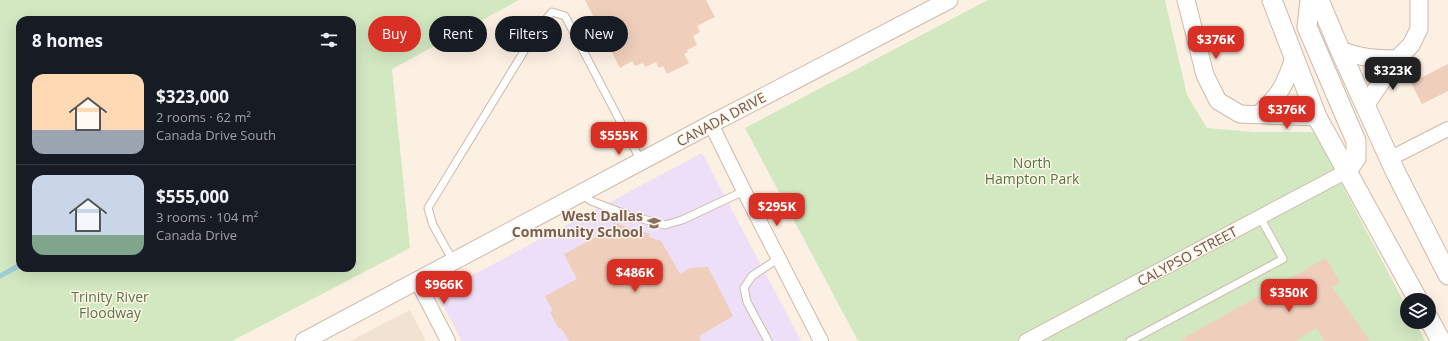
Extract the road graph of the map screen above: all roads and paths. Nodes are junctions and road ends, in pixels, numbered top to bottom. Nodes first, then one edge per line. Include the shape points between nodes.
1 (949, 0) edge
2 (1186, 0) edge
3 (1272, 0) edge
4 (1310, 0) edge
5 (1319, 0) edge
6 (1419, 0) edge
7 (1340, 50) junction
8 (1294, 58) junction
9 (1397, 59) junction
10 (1365, 106) junction
11 (1259, 114) junction
12 (1317, 117) junction
13 (711, 124) junction
14 (1448, 129) edge
15 (1389, 159) junction
16 (641, 161) junction
17 (1348, 171) junction
18 (744, 191) junction
19 (580, 193) junction
20 (1260, 217) junction
21 (779, 258) junction
22 (453, 262) junction
23 (1448, 275) edge
24 (417, 281) junction
25 (1414, 293) edge
26 (1434, 329) edge
27 (1044, 337) edge
28 (304, 341) edge
29 (448, 341) edge
30 (768, 341) edge
31 (821, 341) edge
32 (1026, 341) edge
33 (1130, 341) edge
34 (1441, 341) edge

1 - 13 street, CANADA DRIVE
2 - 11 street via 1204,75 1218,101 1240,114
3 - 8 main road
4 - 17 main road via 1307,27 1356,141 1356,158
5 - 7 main road
6 - 9 street via 1419,28 1412,45
7 - 9 street via 1374,60
7 - 10 main road
8 - 11 street via 1280,94
8 - 12 main road
9 - 10 street
10 - 15 main road
11 - 12 street
12 - 17 main road
13 - 16 street, CANADA DRIVE
13 - 18 street
14 - 15 street
15 - 23 main road
16 - 19 street, CANADA DRIVE
16 - 22 lane via 565,16 552,12 537,30 428,208 433,225
17 - 20 street, CALYPSO STREET
17 - 25 main road
18 - 19 lane via 682,220 665,225 628,216 591,201
18 - 21 street
19 - 22 street, CANADA DRIVE
20 - 27 street, CALYPSO STREET
20 - 33 lane via 1283,259
21 - 30 lane via 752,276 744,288 747,302
21 - 31 street
22 - 24 street, CANADA DRIVE
24 - 28 street, CANADA DRIVE
24 - 29 street
26 - 34 main road
27 - 32 street, CALYPSO STREET

